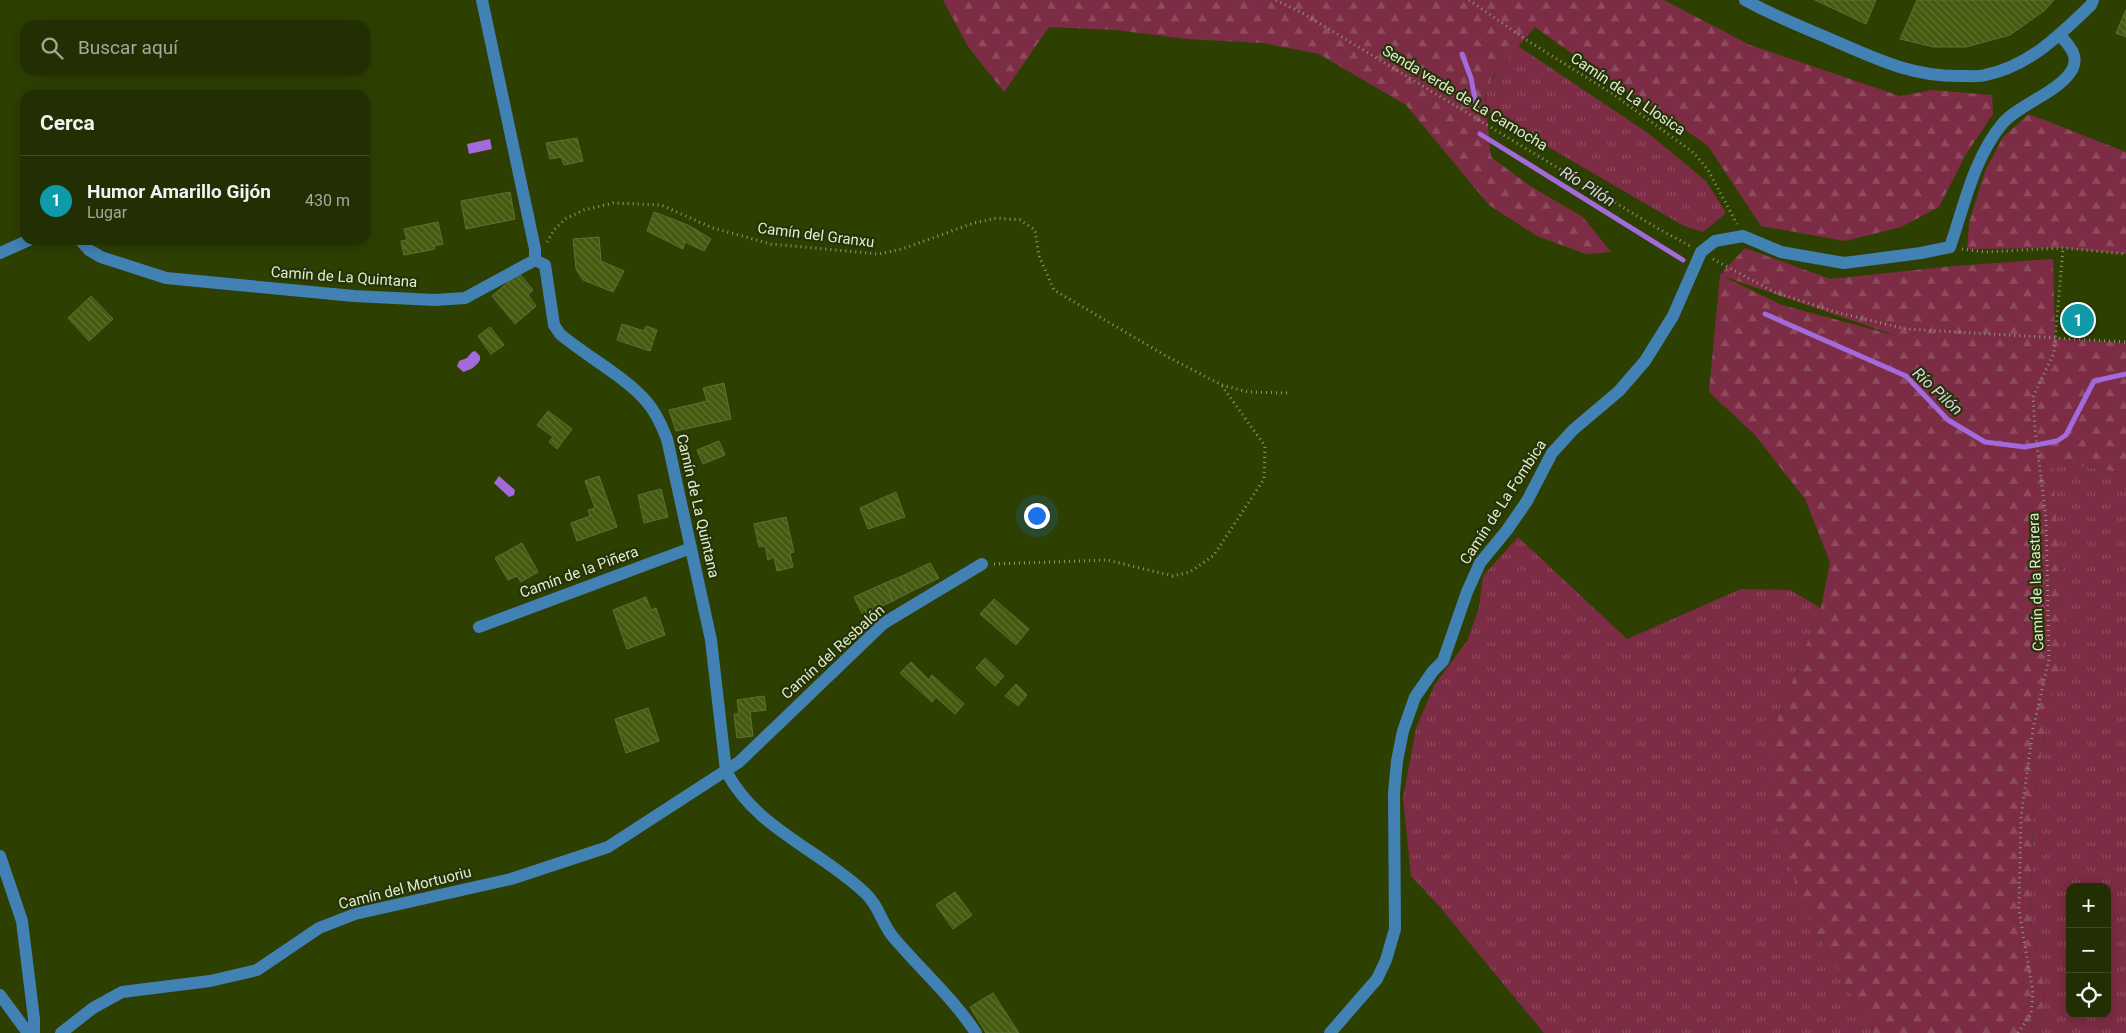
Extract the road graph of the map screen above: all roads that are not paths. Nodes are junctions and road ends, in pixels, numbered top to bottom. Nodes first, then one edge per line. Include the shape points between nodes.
1 (482, 0) edge
2 (1745, 0) edge
3 (2093, 0) edge
4 (2060, 35) junction
5 (20, 244) edge
6 (84, 245) edge
7 (0, 253) edge
8 (540, 262) junction
9 (692, 548) junction
10 (982, 564) road end
11 (479, 627) dead end
12 (726, 771) junction
13 (0, 856) edge
14 (0, 995) edge
15 (28, 1033) edge
16 (34, 1033) edge
17 (61, 1033) edge
18 (976, 1033) edge
19 (1330, 1033) edge

1 - 8 street
2 - 4 street via 1769,14 1894,67 1943,76 1993,72 2034,54
3 - 4 street
4 - 19 street, Camín de La Fombica via 2073,52 2074,66 2067,78 2004,122 1991,139 1979,163 1950,246 1844,263 1781,252 1743,236 1715,241 1701,252 1673,316 1645,361 1552,453 1522,508 1480,563 1443,661 1415,697 1402,738 1394,793 1395,929 1386,960 1376,979
5 - 7 street
6 - 8 street, Camín de La Quintana via 101,257 166,278 354,296 435,300 465,298
8 - 9 street, Camín de La Quintana via 554,326 560,334 633,389 660,421 667,438
9 - 11 street, Camín de la Piñera
9 - 12 street, Camín de La Quintana via 711,640
10 - 12 street, Camín del Resbalón via 884,623
12 - 17 street, Camín del Mortuoriu via 608,846 510,879 355,914 319,928 257,970 210,981 122,992 93,1008
12 - 18 street, Camín de La Quintana via 735,788 763,819 847,876 868,895 892,936 963,1013
13 - 16 street via 22,921
14 - 15 street

